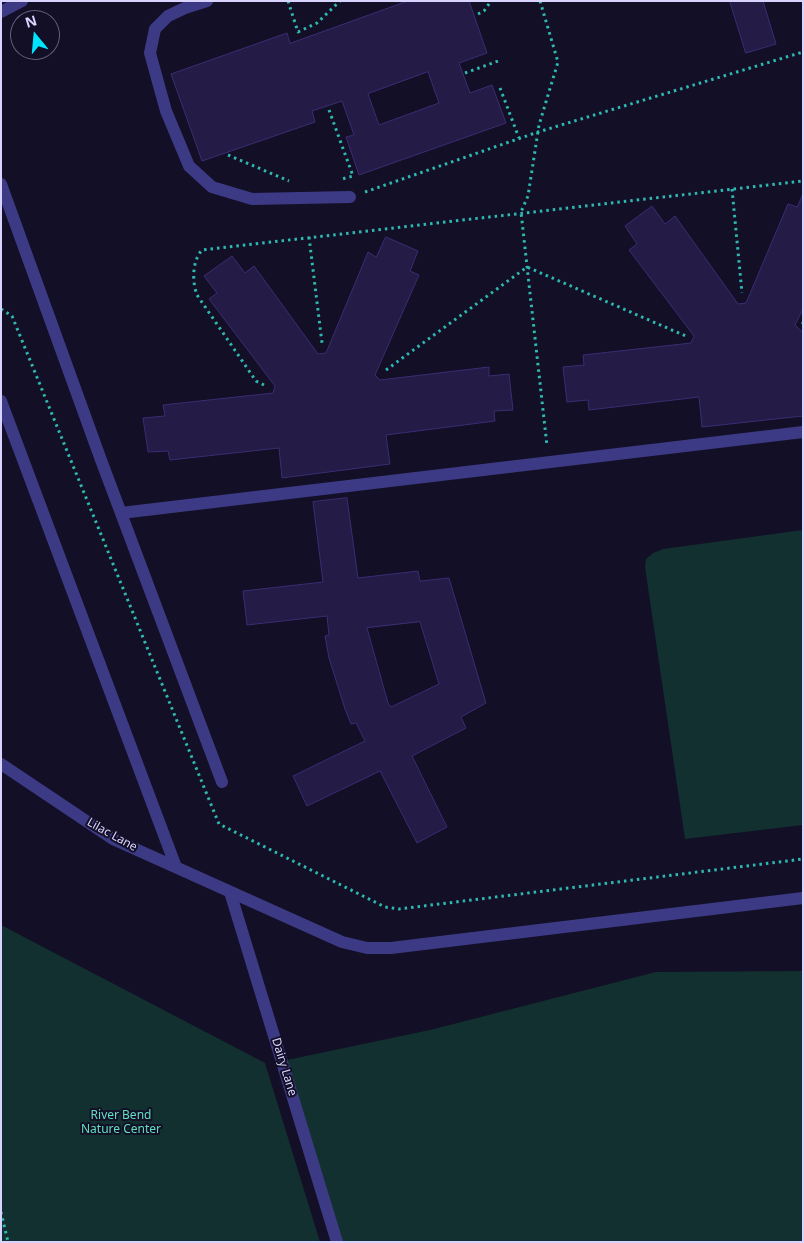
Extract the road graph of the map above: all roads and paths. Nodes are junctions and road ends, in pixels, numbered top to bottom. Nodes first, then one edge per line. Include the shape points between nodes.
1 (22, 1) edge
2 (207, 1) edge
3 (288, 1) edge
4 (340, 1) edge
5 (491, 1) edge
6 (540, 1) edge
7 (1, 12) edge
8 (478, 14) dead end
9 (803, 52) edge
10 (500, 60) dead end
11 (466, 73) dead end
12 (500, 88) dead end
13 (329, 110) dead end
14 (538, 132) junction
15 (519, 138) junction
16 (228, 155) dead end
17 (336, 181) dead end
18 (803, 181) edge
19 (294, 183) dead end
20 (1, 184) edge
21 (732, 189) junction
22 (350, 197) joint
23 (521, 212) junction
24 (309, 237) junction
25 (527, 267) junction
26 (742, 293) dead end
27 (1, 309) edge
28 (688, 337) dead end
29 (322, 343) dead end
30 (386, 370) dead end
31 (264, 385) dead end
32 (1, 401) edge
33 (803, 432) edge
34 (549, 462) junction
35 (121, 513) junction
36 (1, 764) edge
37 (222, 782) dead end
38 (803, 859) edge
39 (176, 867) junction
40 (230, 892) junction
41 (803, 898) edge
42 (1, 1212) edge
43 (8, 1242) edge
44 (337, 1242) edge

1 - 7 street
2 - 22 street via 168,16 155,29 150,53 166,111 189,166 212,187 252,199
3 - 4 path via 298,32 316,23
5 - 8 path
6 - 14 path via 558,62
9 - 14 path
10 - 11 path
12 - 15 path
13 - 17 path via 353,176
14 - 15 path
14 - 23 path via 528,196
15 - 22 path
16 - 19 path
18 - 21 path
20 - 35 street
21 - 23 path
21 - 26 path
23 - 24 path
23 - 25 path
24 - 29 path
24 - 31 path via 202,250 197,255 193,280 197,295 256,381
25 - 28 path
25 - 30 path
25 - 34 path
27 - 38 path via 12,316 218,824 385,907 399,910
32 - 39 street
33 - 34 street
34 - 35 street
35 - 37 street
36 - 39 street, Lilac Lane via 113,838
39 - 40 street, Lilac Lane
40 - 41 street, Lilac Lane via 342,942 367,948 392,948
40 - 44 street, Dairy Lane
42 - 43 path

